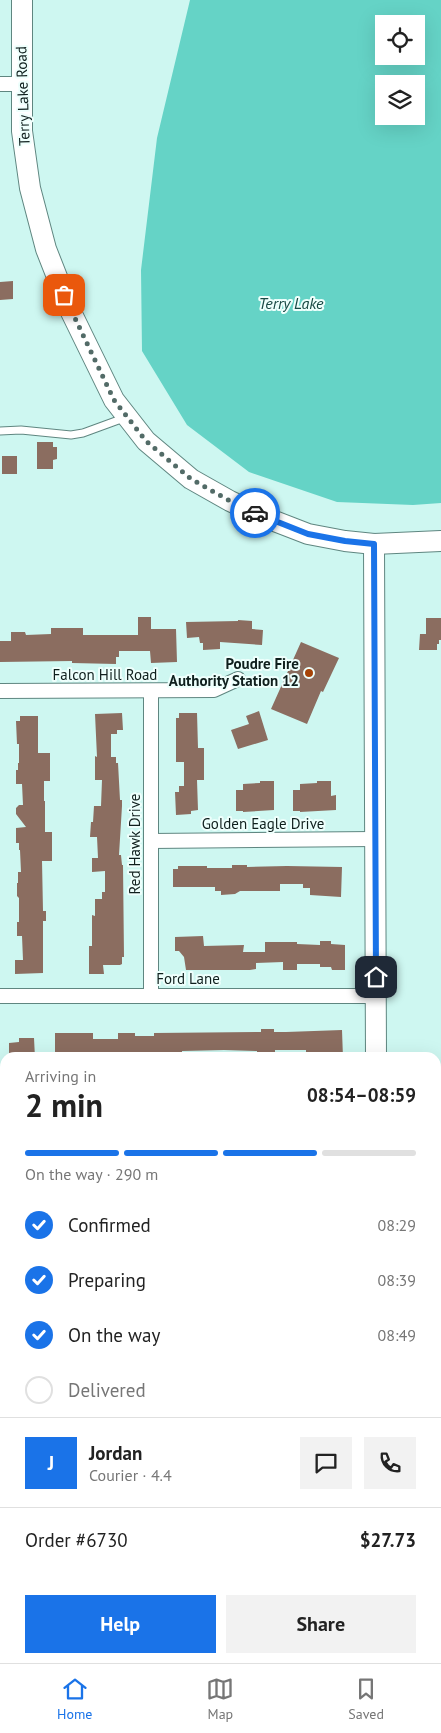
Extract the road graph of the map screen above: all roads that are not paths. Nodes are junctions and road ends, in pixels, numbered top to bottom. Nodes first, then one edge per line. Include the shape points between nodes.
1 (22, 0) edge
2 (0, 84) edge
3 (20, 84) junction
4 (127, 416) junction
5 (0, 431) edge
6 (441, 541) edge
7 (374, 544) junction
8 (238, 679) dead end
9 (0, 691) edge
10 (151, 692) junction
11 (375, 839) junction
12 (151, 841) junction
13 (1, 996) edge
14 (151, 996) junction
15 (376, 996) junction
16 (376, 1052) edge

1 - 3 main road, Terry Lake Road
2 - 3 street
3 - 4 main road, Terry Lake Road via 22,132 30,188 46,249 70,310 114,400
4 - 5 lane via 71,435
4 - 7 main road, Terry Lake Road via 146,441 191,479 230,501 308,534
6 - 7 main road, Terry Lake Road
7 - 11 main road
8 - 10 street, Falcon Hill Road via 214,690
9 - 10 street, Falcon Hill Road
10 - 12 street, Red Hawk Drive
11 - 12 street, Golden Eagle Drive
11 - 15 main road
12 - 14 street, Red Hawk Drive
13 - 14 street, Ford Lane
14 - 15 street, Ford Lane
15 - 16 main road

